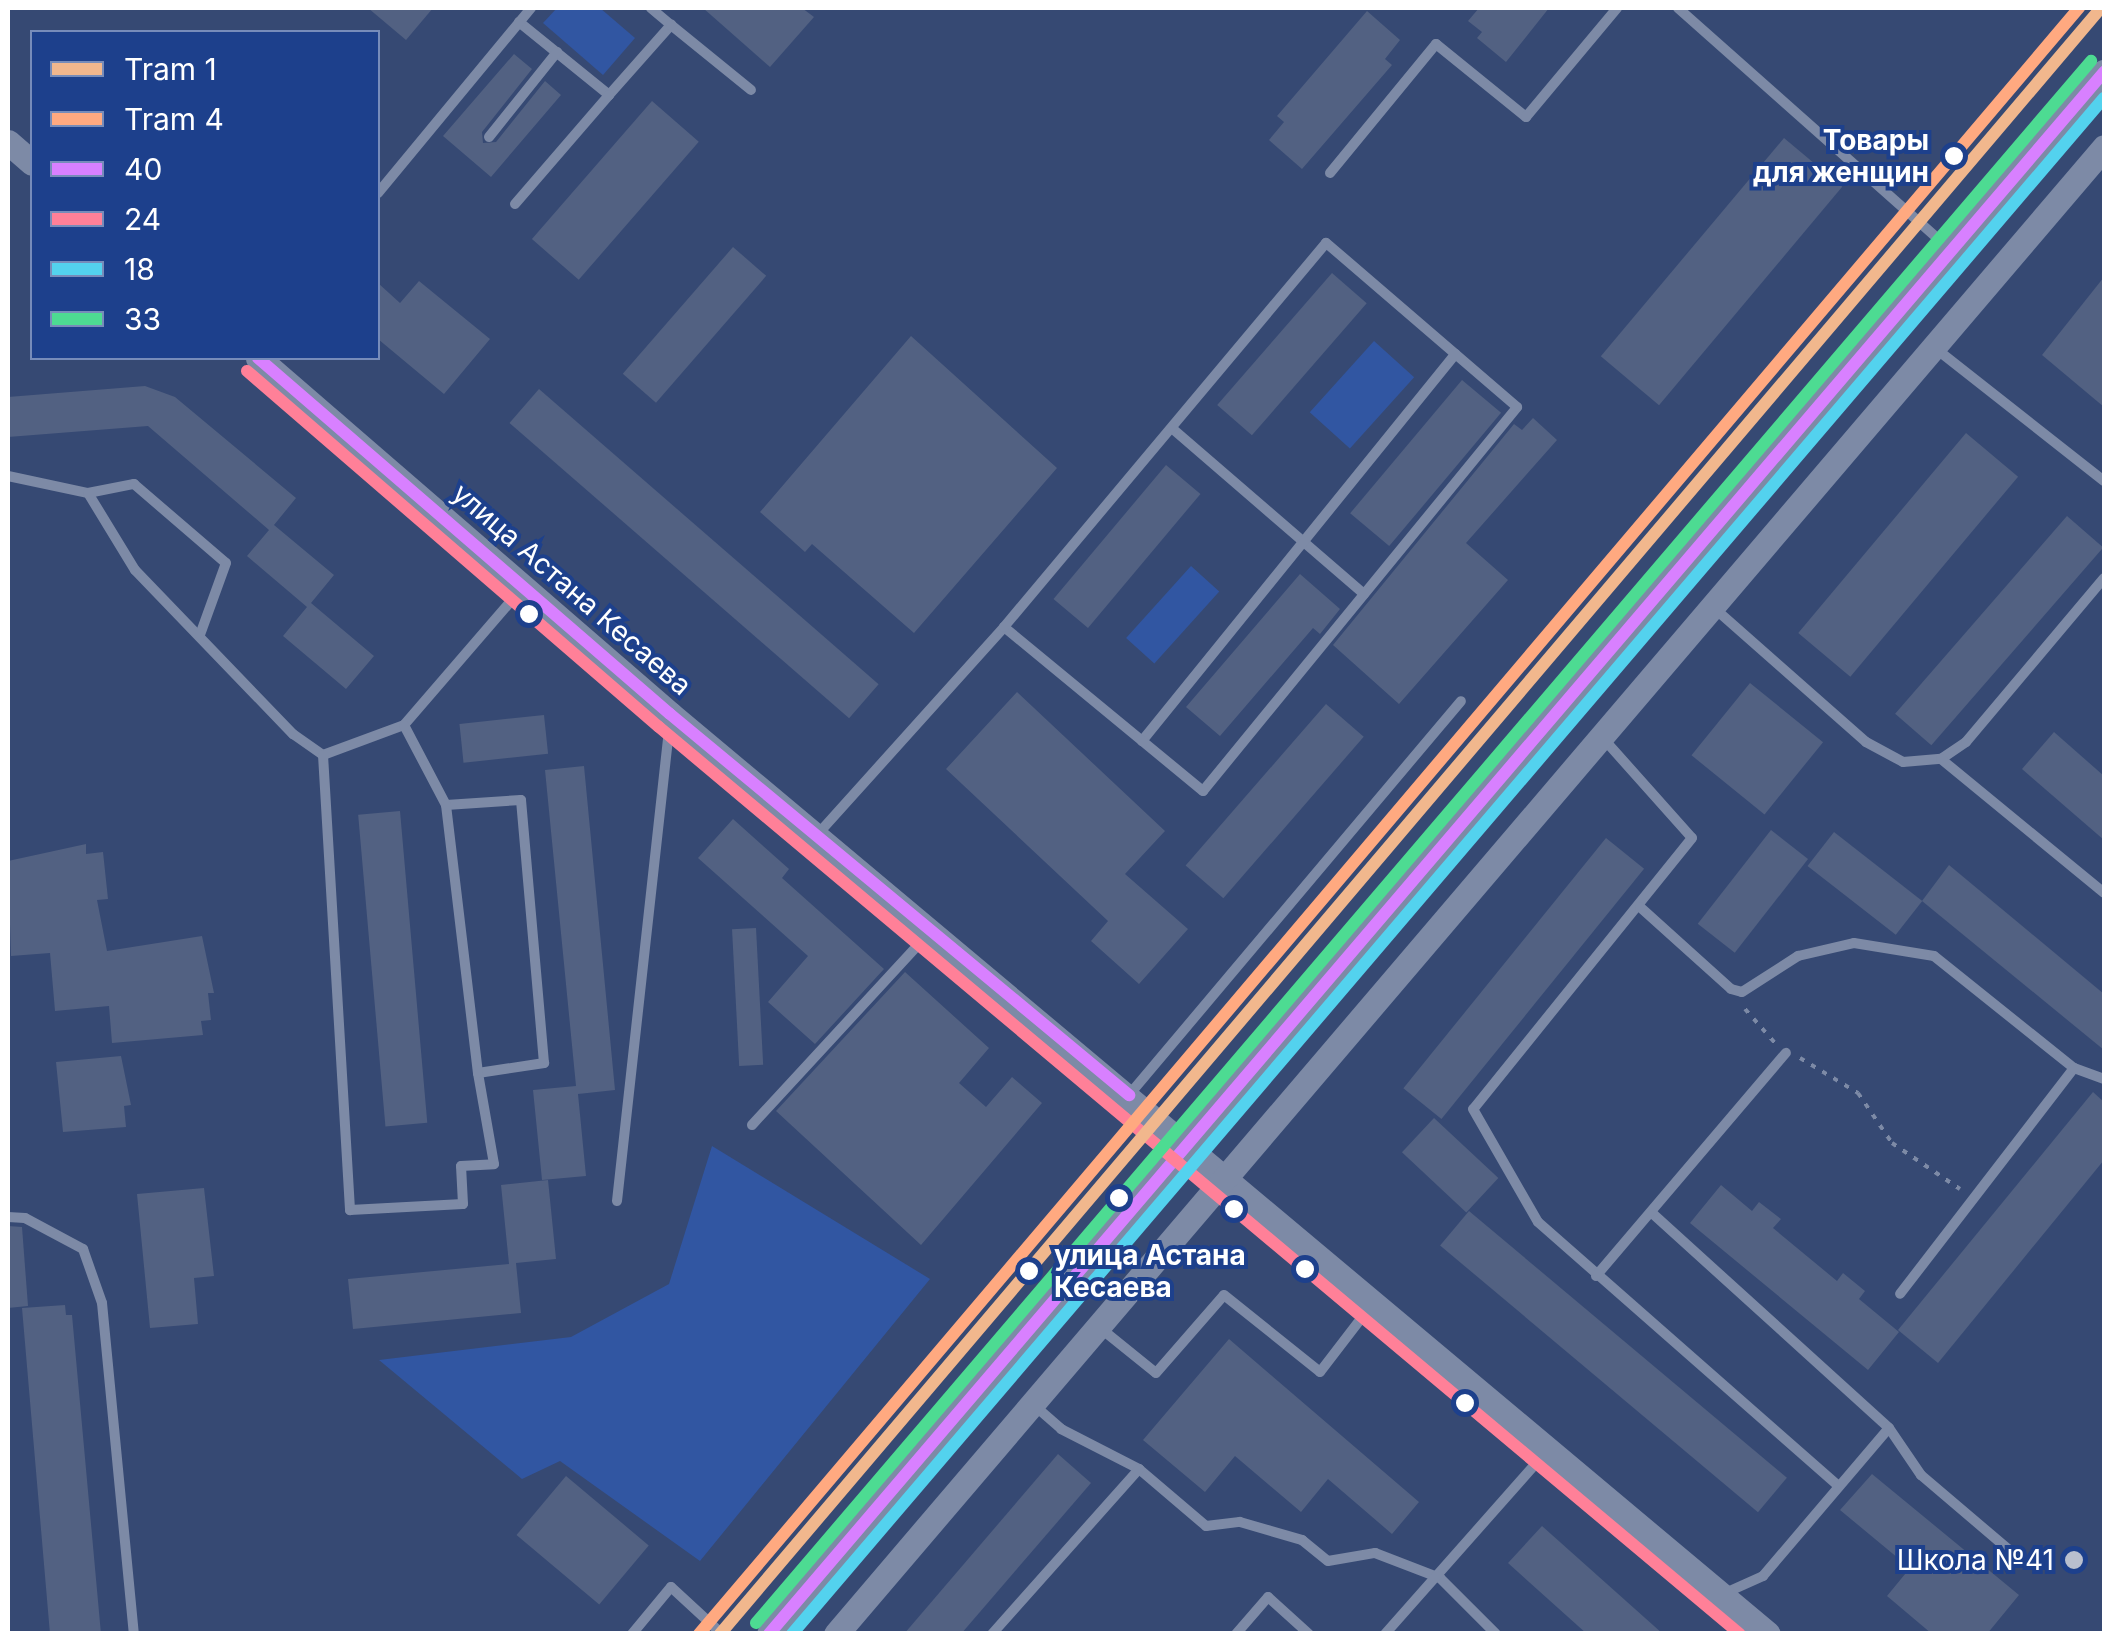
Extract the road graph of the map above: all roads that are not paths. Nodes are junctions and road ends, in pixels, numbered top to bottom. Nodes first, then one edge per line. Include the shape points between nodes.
1 (531, 8) edge
2 (651, 8) edge
3 (1617, 8) edge
4 (1678, 8) edge
5 (519, 22) junction
6 (672, 26) junction
7 (556, 52) junction
8 (2104, 72) edge
9 (751, 90) dead end
10 (609, 95) junction
11 (489, 137) dead end
12 (8, 142) edge
13 (2104, 148) edge
14 (30, 161) edge
15 (1330, 172) dead end
16 (380, 191) edge
17 (514, 204) dead end
18 (1952, 251) junction
19 (1934, 347) junction
20 (1455, 354) junction
21 (260, 360) edge
22 (1174, 430) junction
23 (8, 476) edge
24 (2104, 481) edge
25 (88, 493) junction
26 (1303, 542) junction
27 (2104, 578) edge
28 (524, 587) junction
29 (1364, 594) junction
30 (1713, 606) junction
31 (1004, 628) junction
32 (200, 635) junction
33 (1462, 700) dead end
34 (670, 714) junction
35 (404, 725) junction
36 (1602, 736) junction
37 (1142, 741) junction
38 (323, 755) junction
39 (1941, 759) junction
40 (446, 804) junction
41 (816, 836) junction
42 (2104, 894) edge
43 (1640, 907) junction
44 (930, 932) junction
45 (1786, 1053) road end
46 (2074, 1068) junction
47 (478, 1073) junction
48 (2104, 1079) edge
49 (1129, 1095) junction
50 (752, 1125) dead end
51 (1189, 1144) junction
52 (1226, 1176) junction
53 (617, 1202) dead end
54 (1652, 1213) junction
55 (8, 1217) edge
56 (1596, 1276) junction
57 (1900, 1294) dead end
58 (1374, 1301) junction
59 (1098, 1327) junction
60 (1032, 1404) junction
61 (1889, 1428) junction
62 (1548, 1449) junction
63 (1139, 1469) junction
64 (1838, 1486) junction
65 (2008, 1549) dead end
66 (1440, 1578) junction
67 (1724, 1594) junction
68 (134, 1634) edge
69 (632, 1634) edge
70 (722, 1634) edge
71 (769, 1634) edge
72 (836, 1634) edge
73 (992, 1634) edge
74 (1236, 1634) edge
75 (1308, 1634) edge
76 (1385, 1634) edge
77 (1496, 1634) edge
78 (1768, 1634) edge

1 - 5 lane
2 - 6 lane
3 - 15 lane via 1526,116 1436,44
4 - 18 lane
5 - 7 lane
5 - 16 lane
6 - 9 lane
6 - 10 lane
7 - 10 lane
7 - 11 lane
8 - 18 street
10 - 17 lane
12 - 14 street
13 - 19 street
18 - 51 street
19 - 24 lane
19 - 30 street
20 - 22 lane via 1326,244
20 - 26 lane
20 - 29 lane via 1516,406
21 - 28 street, улица Астана Кесаева
22 - 26 lane
22 - 31 lane
23 - 25 lane
25 - 32 lane via 135,570
25 - 32 lane via 134,484 226,563
26 - 29 lane
26 - 37 lane
27 - 39 lane via 1966,742
28 - 34 street, улица Астана Кесаева
28 - 35 lane
29 - 37 lane via 1203,791
30 - 36 street
30 - 39 lane via 1866,742 1902,762
31 - 37 lane
31 - 41 lane
32 - 38 lane via 293,734
33 - 49 lane
34 - 41 street, улица Астана Кесаева
34 - 53 lane
35 - 38 lane
35 - 40 lane
36 - 43 lane via 1692,838
36 - 52 street
38 - 47 lane via 350,1210 463,1204 461,1166 494,1164
39 - 42 lane
40 - 47 lane
40 - 47 lane via 520,800 544,1064
41 - 44 street, улица Астана Кесаева
43 - 46 lane via 1731,989 1756,988 1798,956 1854,943 1934,956
43 - 56 lane via 1473,1108 1538,1222
44 - 49 street, улица Астана Кесаева
44 - 50 lane
45 - 54 lane
46 - 48 lane
46 - 57 lane
49 - 51 street, улица Астана Кесаева
51 - 52 street, улица Астана Кесаева
51 - 71 street
52 - 58 street, улица Астана Кесаева
52 - 59 street
54 - 56 lane
54 - 61 lane
55 - 68 lane via 25,1218 83,1249 102,1303
56 - 64 lane
58 - 59 lane via 1320,1372 1224,1295 1156,1374
58 - 62 street, улица Астана Кесаева
59 - 60 street
60 - 63 lane via 1061,1430
60 - 72 street
61 - 64 lane
61 - 65 lane via 1921,1476
62 - 66 lane
62 - 67 street, улица Астана Кесаева
63 - 66 lane via 1206,1526 1240,1522 1302,1540 1328,1561 1375,1553
63 - 73 lane
64 - 67 lane via 1762,1576
66 - 76 lane
66 - 77 lane
67 - 78 street, улица Астана Кесаева
69 - 70 lane via 672,1587
74 - 75 lane via 1268,1597

